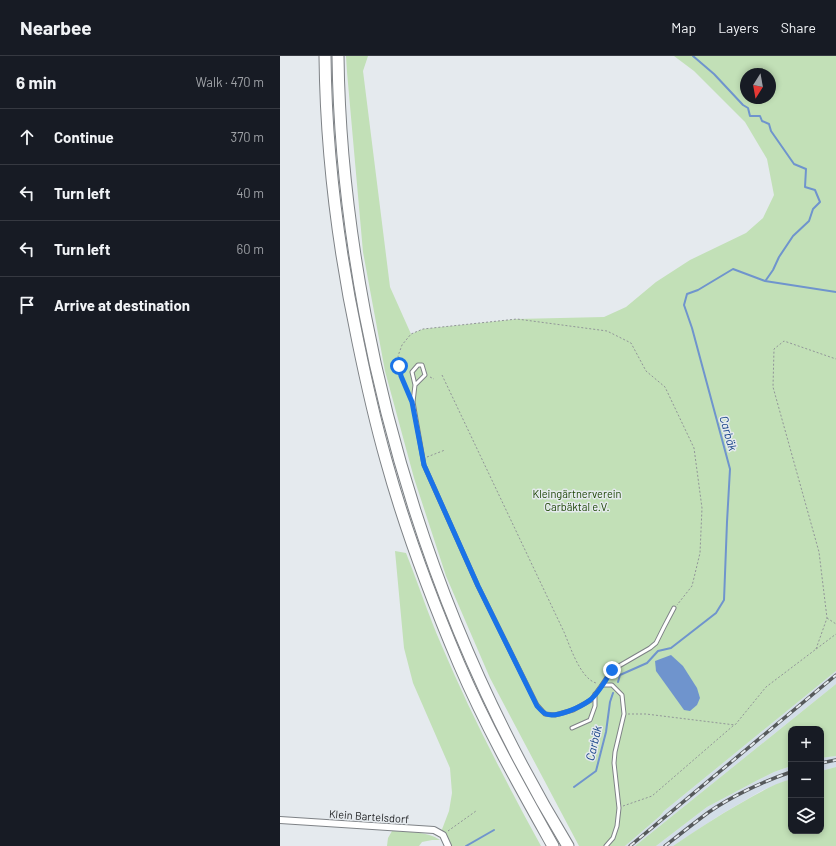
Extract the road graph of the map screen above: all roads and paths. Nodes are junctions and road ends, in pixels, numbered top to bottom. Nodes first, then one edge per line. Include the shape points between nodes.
1 (325, 56) edge
2 (338, 56) edge
3 (836, 359) edge
4 (442, 375) dead end
5 (415, 385) junction
6 (412, 402) junction
7 (445, 450) dead end
8 (423, 459) junction
9 (674, 608) joint
10 (827, 618) junction
11 (836, 624) edge
12 (836, 634) edge
13 (816, 649) junction
14 (602, 685) junction
15 (595, 694) junction
16 (624, 714) junction
17 (735, 725) junction
18 (572, 728) dead end
19 (619, 808) junction
20 (476, 811) dead end
21 (280, 820) edge
22 (443, 835) junction
23 (448, 846) edge
24 (553, 846) edge
25 (568, 846) edge
26 (606, 846) edge

1 - 24 highway via 328,134 340,245 362,364 386,461 418,560 460,666
2 - 25 highway via 344,167 357,272 370,342 396,451 429,554 477,672 517,756
3 - 10 path via 784,340 774,349 773,387 819,552
4 - 14 path via 581,670 591,682
5 - 5 lane via 412,372 418,365 422,365 425,375
5 - 6 lane
6 - 8 lane
6 - 9 path via 401,376 398,356 402,345 411,334 423,329 517,319 606,331 631,343 646,371 665,387 694,448 702,508 700,553 692,586
7 - 8 path
8 - 15 lane via 478,586 537,706 545,714 555,715 573,710 591,700
9 - 14 lane via 656,643 612,670
10 - 11 path
10 - 13 path
12 - 13 path
13 - 17 path via 766,687
14 - 15 lane
14 - 16 lane via 612,686 622,695
15 - 18 lane via 595,706 590,720
16 - 17 path via 646,714
16 - 19 lane via 614,763
17 - 19 path via 652,796
19 - 26 lane via 613,838
20 - 22 path
21 - 22 street, Klein Bartelsdorf via 434,830
22 - 23 street

